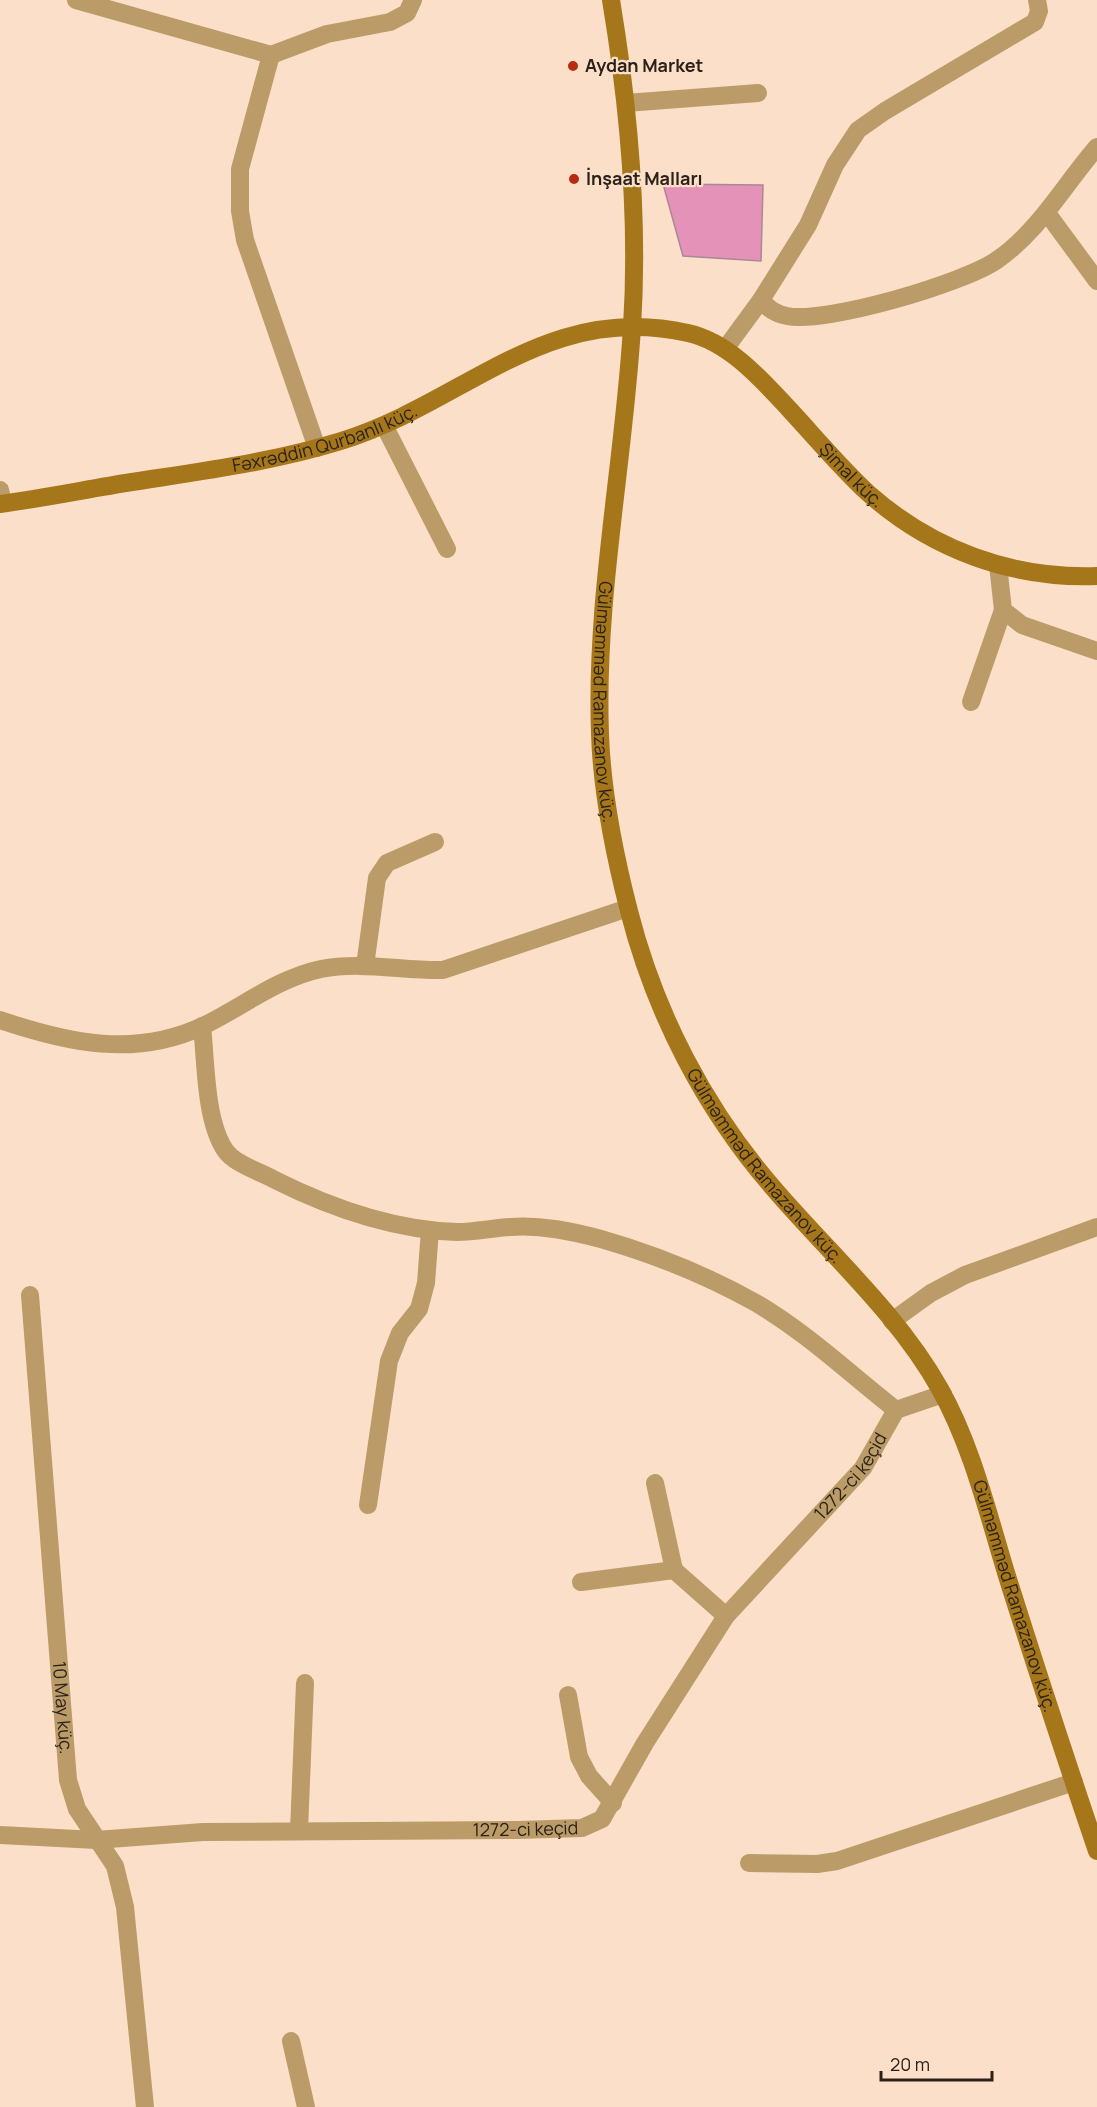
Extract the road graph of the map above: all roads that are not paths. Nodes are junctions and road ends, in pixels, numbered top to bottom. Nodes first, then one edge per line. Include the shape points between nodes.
1 (76, 0) edge
2 (413, 0) edge
3 (611, 0) edge
4 (1037, 0) edge
5 (271, 55) junction
6 (758, 93) dead end
7 (626, 103) junction
8 (1097, 147) edge
9 (1047, 213) junction
10 (1097, 281) edge
11 (761, 300) junction
12 (632, 327) junction
13 (725, 349) junction
14 (385, 427) junction
15 (317, 448) junction
16 (1, 499) edge
17 (447, 549) dead end
18 (998, 566) junction
19 (1097, 576) edge
20 (1003, 610) junction
21 (1097, 651) edge
22 (971, 702) dead end
23 (435, 842) dead end
24 (628, 908) junction
25 (365, 966) junction
26 (0, 1020) edge
27 (202, 1026) junction
28 (1097, 1227) edge
29 (430, 1230) junction
30 (30, 1295) dead end
31 (892, 1321) junction
32 (943, 1394) junction
33 (897, 1410) junction
34 (655, 1483) dead end
35 (368, 1505) dead end
36 (674, 1570) junction
37 (581, 1582) dead end
38 (726, 1616) junction
39 (305, 1683) dead end
40 (568, 1695) dead end
41 (1074, 1782) junction
42 (613, 1803) junction
43 (1093, 1824) edge
44 (299, 1831) junction
45 (0, 1835) edge
46 (96, 1840) junction
47 (1097, 1851) edge
48 (749, 1863) dead end
49 (291, 2041) dead end
50 (145, 2107) edge
51 (306, 2107) edge

1 - 5 street
2 - 5 street via 407,13 390,22 327,34
3 - 7 main road, Gülməmməd Ramazanov küç.
4 - 11 street via 1035,22 858,130 835,165 808,225
5 - 15 street via 240,169 240,211 245,240
6 - 7 street
7 - 12 main road, Gülməmməd Ramazanov küç. via 633,178
8 - 9 street
9 - 10 street
9 - 11 street via 996,261 913,293 820,316 788,316 769,309
11 - 13 street
12 - 13 main road, Şimal küç. via 693,334
12 - 14 main road, Fəxrəddin Qurbanlı küç. via 578,334 534,346
12 - 24 main road, Gülməmməd Ramazanov küç. via 604,616 600,735 607,814
13 - 18 main road, Şimal küç. via 781,400 869,494 940,545
14 - 15 main road, Fəxrəddin Qurbanlı küç.
14 - 17 street
15 - 16 main road, Fəxrəddin Qurbanlı küç. via 262,462
18 - 19 main road, Şimal küç. via 1051,577
18 - 20 street
20 - 21 street via 1022,625
20 - 22 street
23 - 25 street via 387,863 377,878
24 - 25 street via 444,970
24 - 31 main road, Gülməmməd Ramazanov küç. via 657,1002 708,1098 771,1186
25 - 27 street via 322,969 291,978
26 - 27 street via 82,1043 161,1041
27 - 29 street via 214,1128 226,1152 299,1192 377,1220
28 - 31 street via 965,1275
29 - 33 street via 553,1227 667,1261 755,1303 828,1354
29 - 35 street via 426,1283 419,1309 400,1333 389,1361
30 - 46 street, 10 May küç. via 68,1780 77,1809
31 - 32 main road, Gülməmməd Ramazanov küç. via 917,1350
32 - 33 street
32 - 41 main road, Gülməmməd Ramazanov küç. via 978,1482
33 - 38 street, 1272-ci keçid via 863,1468
34 - 36 street
36 - 37 street
36 - 38 street
38 - 42 street, 1272-ci keçid via 645,1743
39 - 44 street
40 - 42 street via 579,1757 589,1776
41 - 43 main road, Gülməmməd Ramazanov küç.
41 - 48 street via 837,1861
42 - 44 street, 1272-ci keçid via 602,1819 582,1828
43 - 47 main road, Gülməmməd Ramazanov küç.
44 - 46 street, 1272-ci keçid via 203,1832
45 - 46 street, 1272-ci keçid
46 - 50 street, 10 May küç. via 115,1866 125,1907
49 - 51 street

